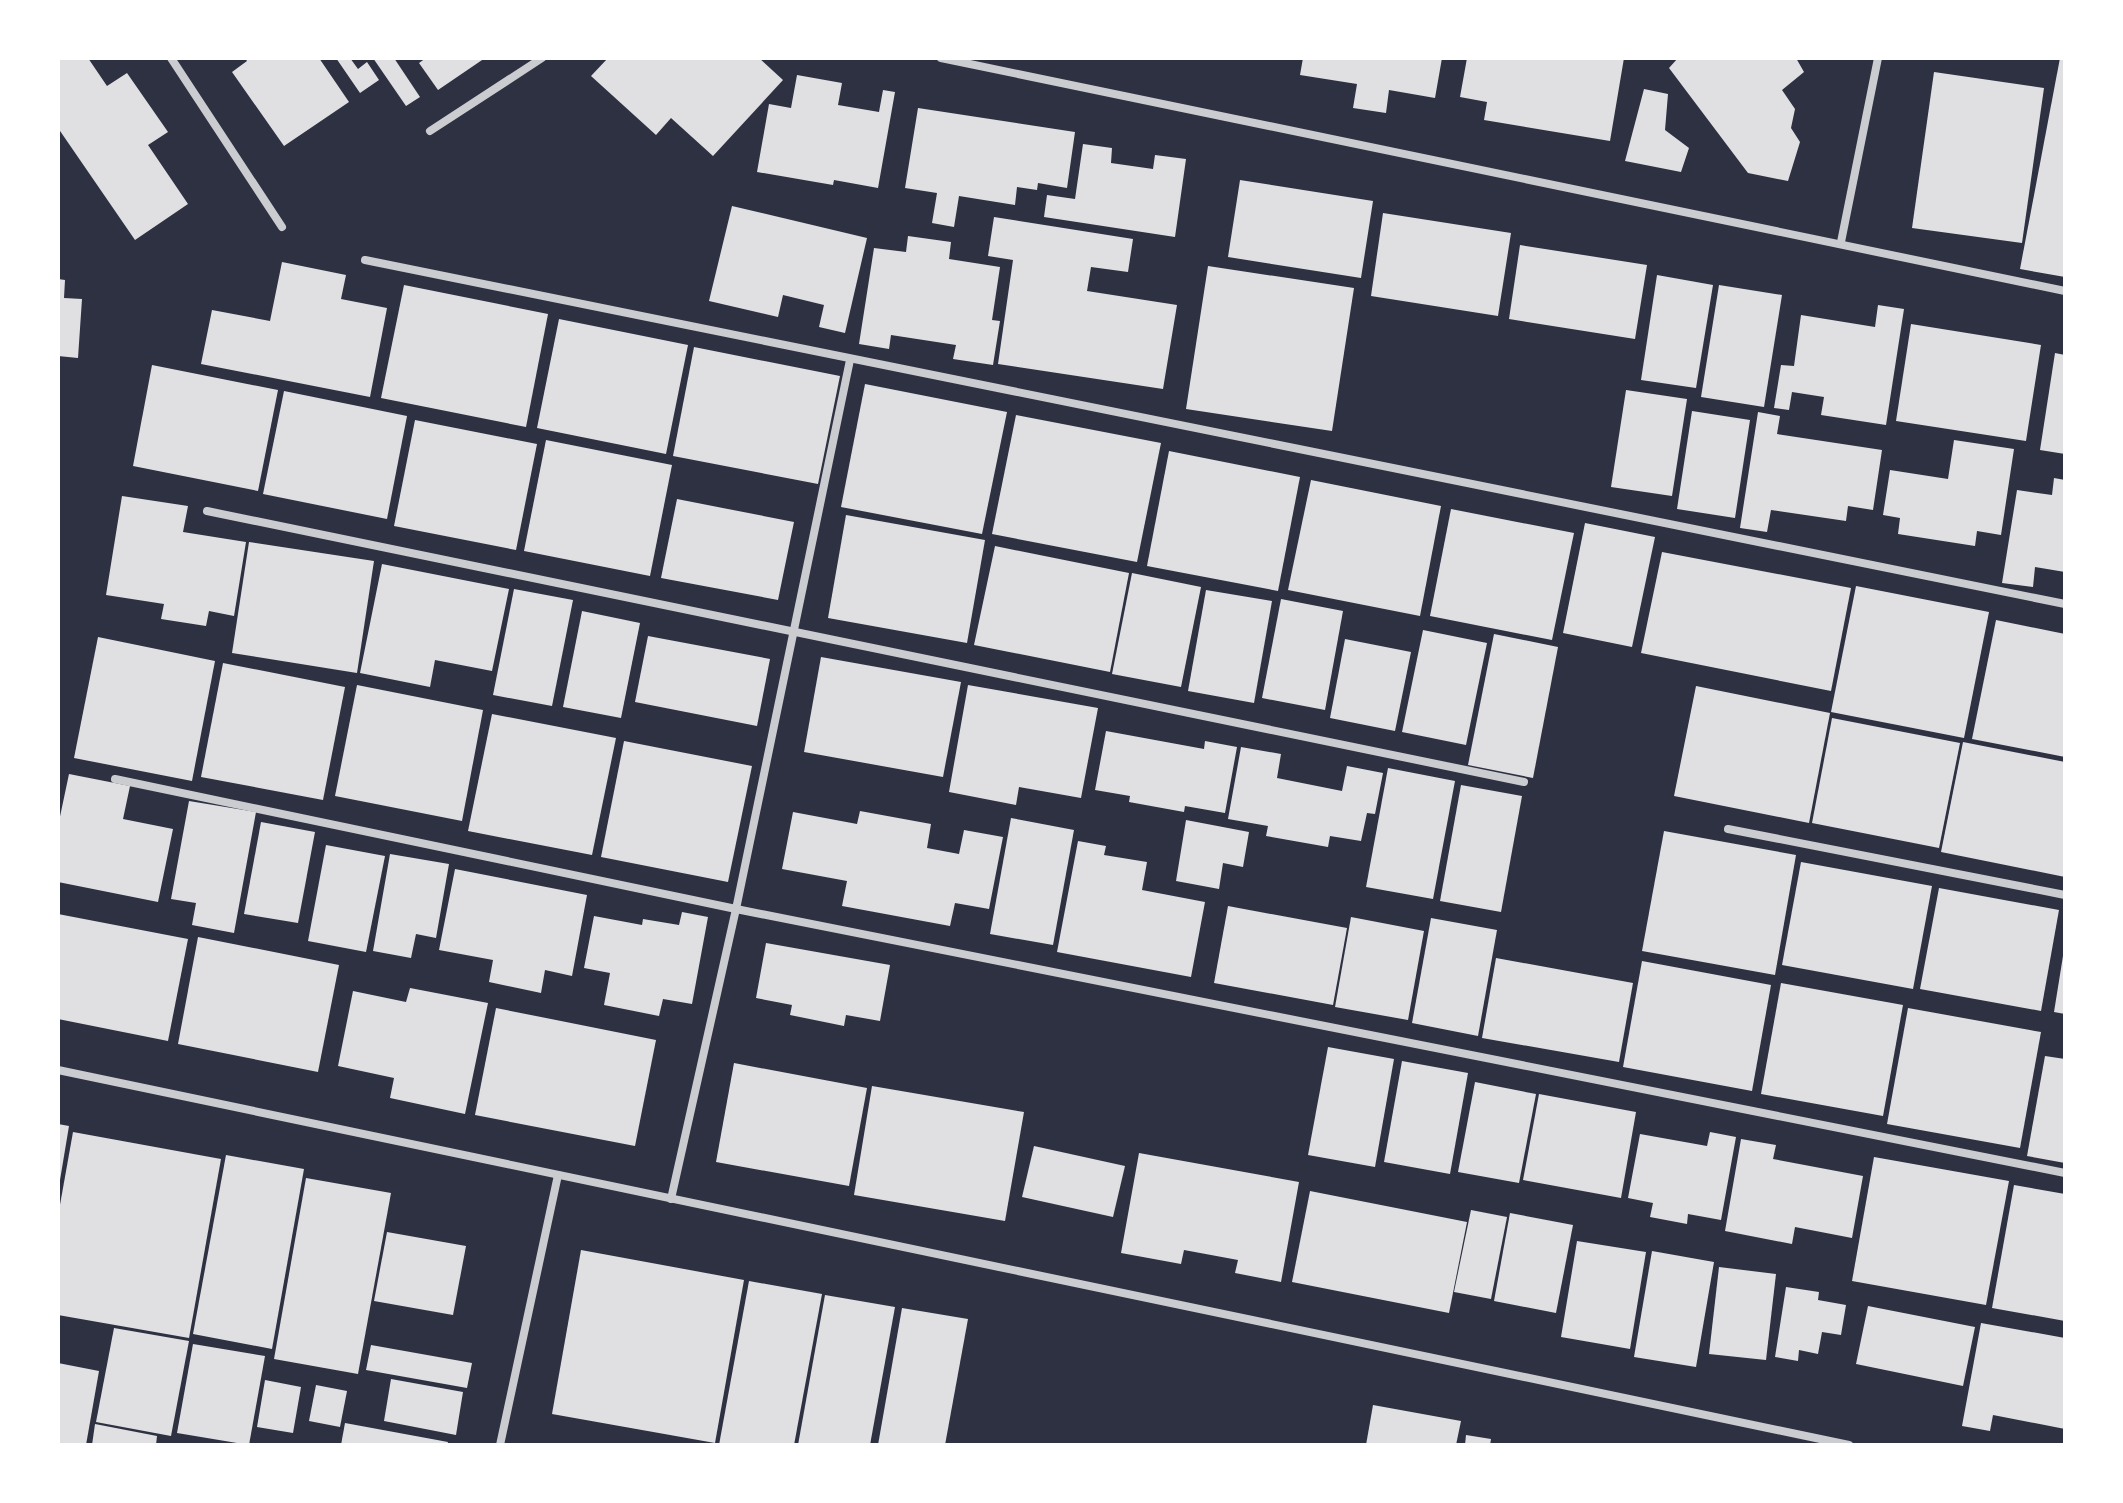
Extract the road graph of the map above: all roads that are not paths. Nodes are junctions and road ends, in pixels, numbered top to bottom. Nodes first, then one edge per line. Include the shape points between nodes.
1 (171, 58) edge
2 (542, 58) edge
3 (941, 58) edge
4 (1878, 58) edge
5 (430, 131) dead end
6 (282, 227) dead end
7 (1841, 242) junction
8 (365, 260) dead end
9 (2065, 291) edge
10 (850, 360) junction
11 (207, 511) dead end
12 (2065, 604) edge
13 (793, 632) junction
14 (115, 779) dead end
15 (1524, 782) dead end
16 (1728, 829) dead end
17 (2065, 895) edge
18 (736, 909) junction
19 (58, 1070) edge
20 (2065, 1173) edge
21 (558, 1175) junction
22 (671, 1199) junction
23 (500, 1445) edge
24 (1849, 1445) edge

1 - 6 street
2 - 5 street
3 - 7 street
4 - 7 street
7 - 9 street
8 - 10 street
10 - 12 street
10 - 13 street
11 - 13 street
13 - 15 street
13 - 18 street
14 - 18 street
16 - 17 street
18 - 20 street
18 - 22 street
19 - 21 street
21 - 22 street
21 - 23 street
22 - 24 street

